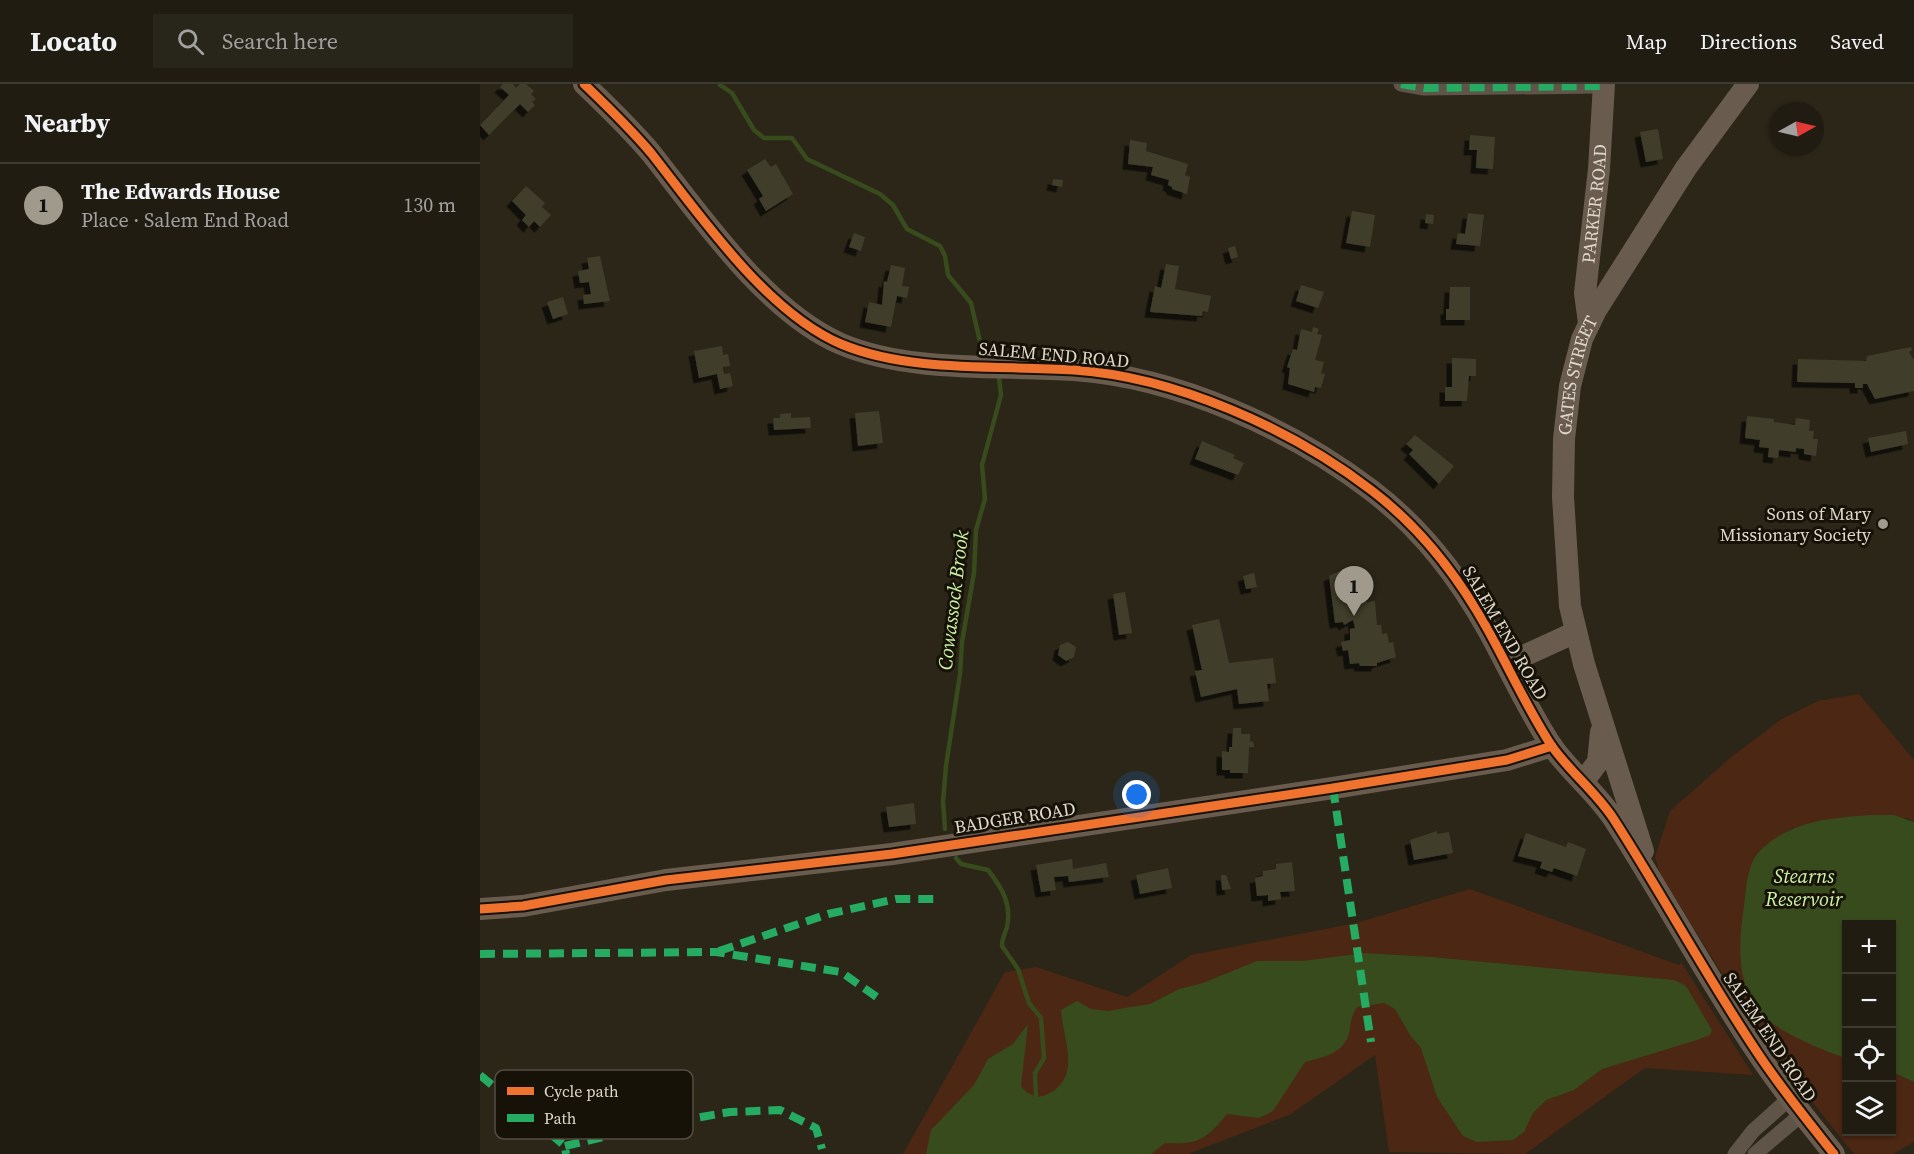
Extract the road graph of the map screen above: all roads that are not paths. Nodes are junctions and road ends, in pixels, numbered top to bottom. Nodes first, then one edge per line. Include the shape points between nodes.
1 (584, 84) edge
2 (1401, 84) edge
3 (1748, 84) edge
4 (1604, 85) edge
5 (1589, 323) junction
6 (1576, 632) junction
7 (1506, 664) junction
8 (1599, 713) junction
9 (1552, 746) junction
10 (1583, 782) junction
11 (1654, 887) junction
12 (480, 909) edge
13 (1796, 1106) junction
14 (1735, 1154) edge
15 (1755, 1154) edge
16 (1834, 1154) edge

1 - 7 street, SALEM END ROAD via 633,132 748,270 777,300 819,333 862,351 910,361 1074,370 1139,379 1247,418 1324,458 1400,514 1464,589
2 - 4 street via 1424,88
3 - 5 street, GATES STREET via 1686,168
4 - 5 street, PARKER ROAD via 1585,293
5 - 6 street, GATES STREET via 1572,376 1564,446 1565,558
6 - 7 street
6 - 8 street, GATES STREET
7 - 9 street, SALEM END ROAD
8 - 10 street, GATES STREET via 1601,753
8 - 11 street, GATES STREET
9 - 10 street, SALEM END ROAD
9 - 12 street, BADGER ROAD via 1507,760 1333,788 892,854 666,880 523,906
10 - 11 street, SALEM END ROAD via 1611,816
11 - 13 street, SALEM END ROAD via 1731,1014
13 - 14 street via 1753,1131
13 - 15 street
13 - 16 street, SALEM END ROAD

